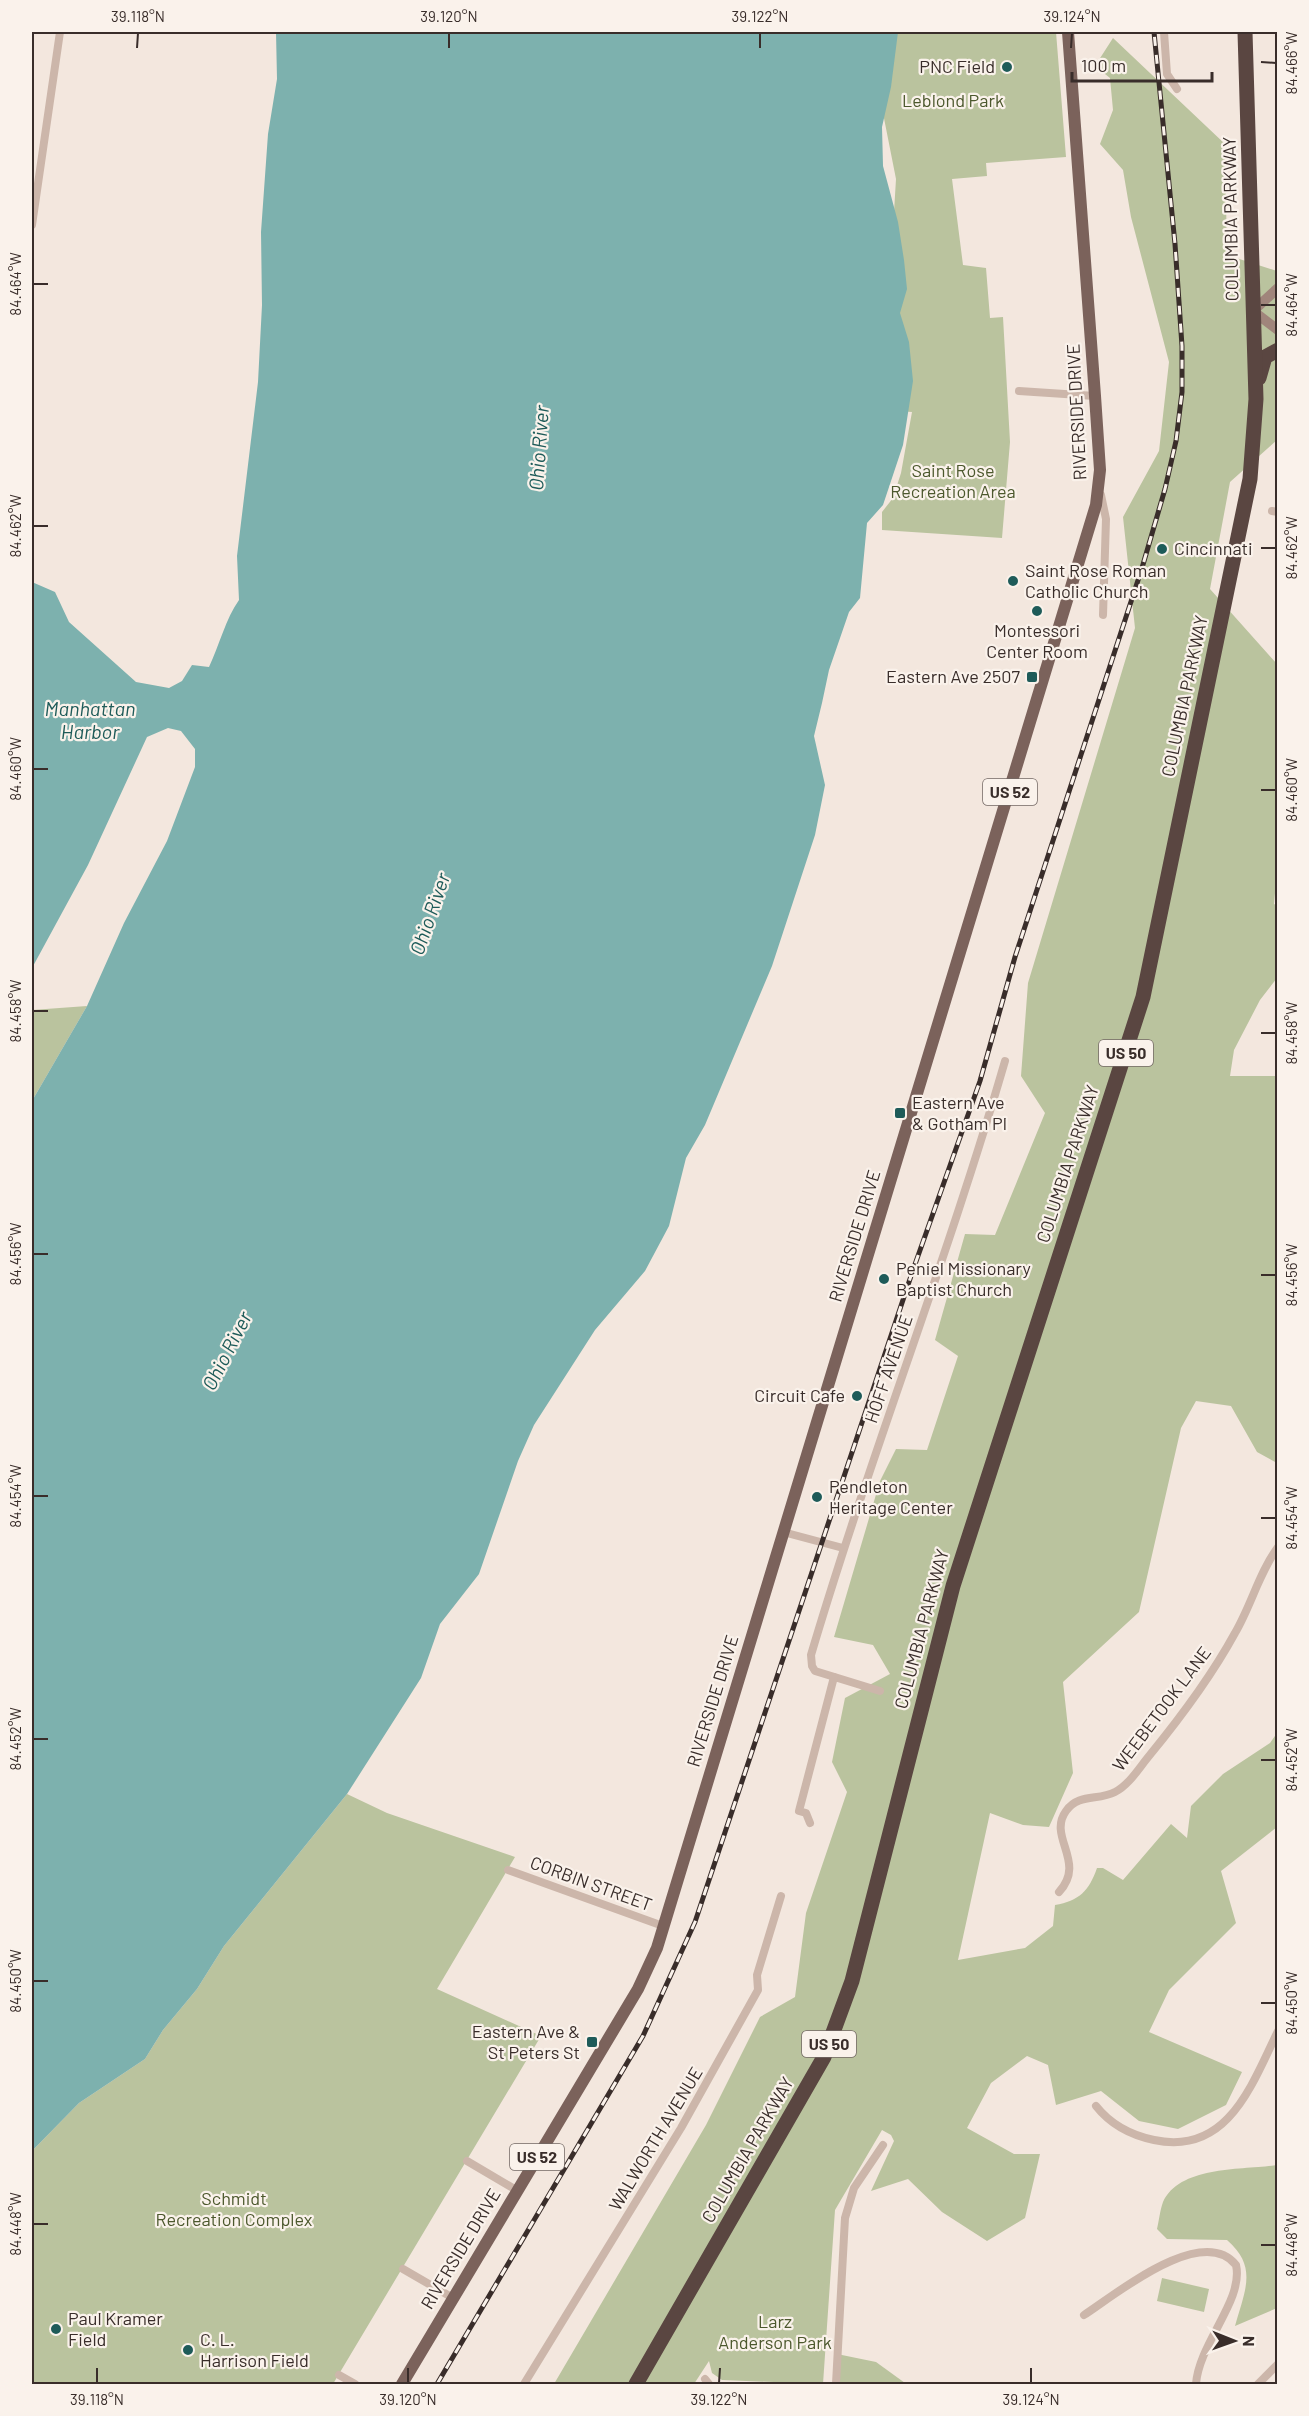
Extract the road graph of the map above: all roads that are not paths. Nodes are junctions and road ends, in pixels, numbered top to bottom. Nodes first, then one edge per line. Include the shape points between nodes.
1 (60, 32) edge
2 (1068, 32) edge
3 (1164, 32) edge
4 (1245, 32) edge
5 (1177, 89) dead end
6 (32, 225) edge
7 (1278, 288) edge
8 (1253, 311) junction
9 (1278, 330) edge
10 (1278, 350) edge
11 (1019, 391) dead end
12 (1095, 396) junction
13 (1256, 399) junction
14 (1099, 487) junction
15 (1103, 615) dead end
16 (1005, 1061) dead end
17 (783, 1532) junction
18 (1278, 1547) edge
19 (843, 1548) junction
20 (832, 1677) junction
21 (880, 1691) dead end
22 (810, 1823) dead end
23 (508, 1870) dead end
24 (1059, 1892) dead end
25 (781, 1896) dead end
26 (663, 1926) junction
27 (1278, 2031) edge
28 (1096, 2106) dead end
29 (883, 2145) dead end
30 (467, 2161) dead end
31 (518, 2191) junction
32 (403, 2269) dead end
33 (453, 2298) junction
34 (1084, 2316) dead end
35 (1278, 2364) edge
36 (339, 2375) dead end
37 (354, 2385) edge
38 (402, 2385) edge
39 (524, 2385) edge
40 (636, 2385) edge
41 (836, 2385) edge
42 (1196, 2385) edge
43 (1258, 2385) edge

1 - 6 street
2 - 12 main road, RIVERSIDE DRIVE / US 52
3 - 5 street via 1167,74
4 - 8 highway, COLUMBIA PARKWAY / US 50
7 - 8 street
8 - 9 street
8 - 13 highway, COLUMBIA PARKWAY / US 50
10 - 13 highway via 1265,357
11 - 12 street
12 - 14 main road, RIVERSIDE DRIVE / US 52
13 - 40 highway, COLUMBIA PARKWAY / US 50 via 1250,478 1143,997 953,1586 852,1981 824,2057
14 - 15 street via 1106,519
14 - 17 main road, RIVERSIDE DRIVE / US 52 via 998,832
16 - 19 street, HOFF AVENUE via 980,1149
17 - 19 street
17 - 26 main road, RIVERSIDE DRIVE / US 52
18 - 24 street, WEEBETOOK LANE via 1226,1649 1193,1700 1149,1756 1118,1790 1082,1798 1065,1812 1060,1828 1071,1867
19 - 20 street, HOFF AVENUE via 810,1661 815,1671
20 - 21 street
20 - 22 street via 799,1811 806,1813
23 - 26 street, CORBIN STREET
25 - 39 street, WALWORTH AVENUE via 757,1974 758,1990 681,2128
26 - 31 main road, RIVERSIDE DRIVE / US 52 via 638,1989
27 - 28 street via 1240,2105 1203,2136 1178,2143 1143,2138 1119,2128
29 - 41 street via 854,2188 845,2218
30 - 31 street
31 - 33 main road, RIVERSIDE DRIVE / US 52
32 - 33 street
33 - 38 main road, RIVERSIDE DRIVE / US 52
34 - 42 street via 1160,2266 1187,2254 1210,2253 1229,2258 1236,2265 1238,2282 1204,2350
35 - 43 street
36 - 37 street

